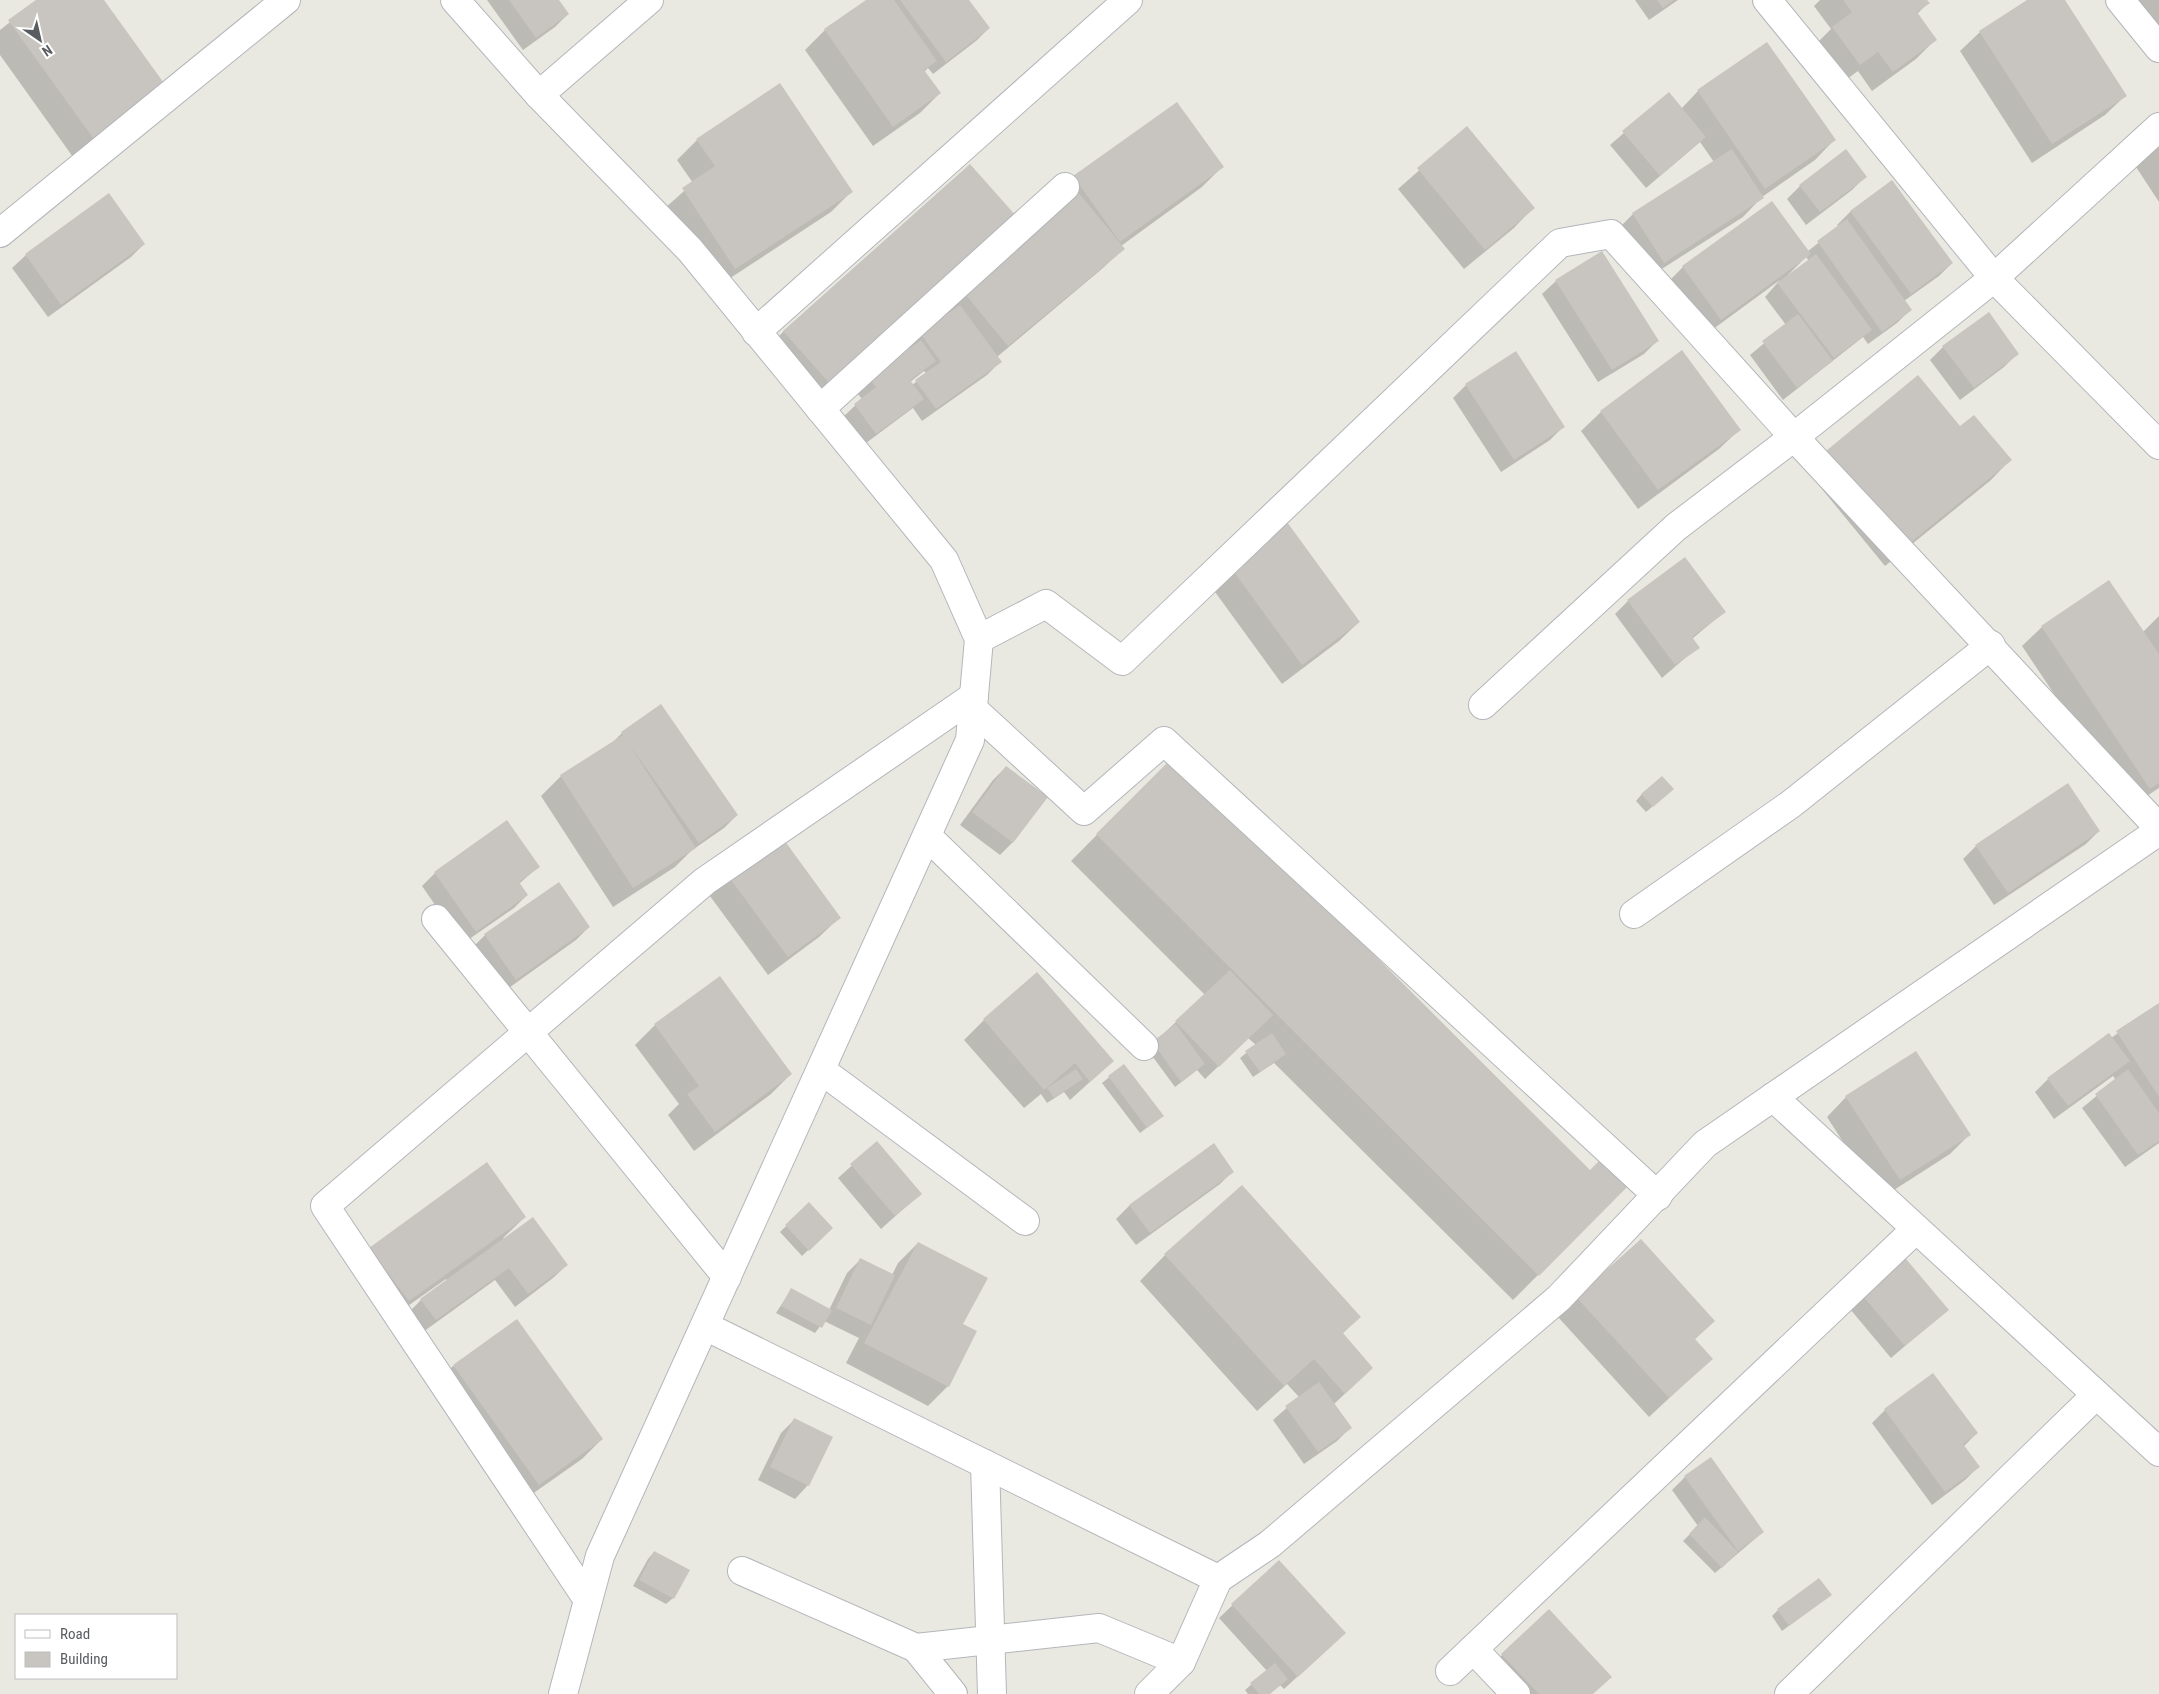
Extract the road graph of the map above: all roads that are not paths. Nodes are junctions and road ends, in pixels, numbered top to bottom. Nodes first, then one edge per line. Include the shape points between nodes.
1 (286, 0) edge
2 (455, 0) edge
3 (649, 0) edge
4 (1128, 0) edge
5 (1767, 0) edge
6 (2120, 0) edge
7 (2159, 48) edge
8 (539, 95) junction
9 (2159, 127) edge
10 (1066, 187) dead end
11 (0, 233) edge
12 (1994, 278) junction
13 (756, 332) junction
14 (820, 408) junction
15 (1794, 436) junction
16 (2159, 445) edge
17 (979, 639) junction
18 (1991, 645) junction
19 (973, 702) junction
20 (1483, 705) dead end
21 (2159, 830) edge
22 (927, 836) junction
23 (1634, 914) dead end
24 (436, 919) dead end
25 (528, 1032) junction
26 (1144, 1046) dead end
27 (821, 1070) junction
28 (1773, 1097) junction
29 (1658, 1196) junction
30 (1025, 1221) dead end
31 (1916, 1229) junction
32 (727, 1277) junction
33 (705, 1326) junction
34 (2096, 1395) junction
35 (2159, 1452) edge
36 (985, 1464) junction
37 (742, 1571) dead end
38 (1218, 1579) junction
39 (588, 1600) junction
40 (990, 1640) junction
41 (916, 1648) junction
42 (1473, 1649) junction
43 (1181, 1662) junction
44 (1450, 1671) dead end
45 (563, 1694) edge
46 (953, 1694) edge
47 (992, 1694) edge
48 (1149, 1694) edge
49 (1516, 1694) edge
50 (1789, 1694) edge

1 - 11 street
2 - 8 street
3 - 8 street
4 - 13 street
5 - 12 street
6 - 7 street
8 - 13 street via 690,250
9 - 12 street
10 - 14 street
12 - 15 street
12 - 16 street
13 - 14 street
14 - 17 street via 944,560
15 - 17 street via 1611,234 1560,243 1122,661 1046,604
15 - 18 street
15 - 20 street via 1676,527
17 - 19 street
18 - 21 street
18 - 23 street via 1791,804
19 - 22 street via 970,740
19 - 25 street via 705,881
19 - 29 street via 1084,811 1164,740
21 - 28 street
22 - 26 street
22 - 27 street
24 - 25 street
25 - 32 street
25 - 39 street via 325,1206
27 - 30 street
27 - 32 street
28 - 29 street via 1705,1144
28 - 31 street
29 - 38 street via 1559,1298 1270,1544
31 - 34 street
31 - 42 street
32 - 33 street
33 - 36 street
33 - 39 street via 600,1556
34 - 35 street
34 - 50 street
36 - 38 street
36 - 40 street
37 - 41 street
38 - 43 street
39 - 45 street
40 - 41 street
40 - 43 street via 1099,1628
40 - 47 street
41 - 46 street
42 - 44 street
42 - 49 street
43 - 48 street

